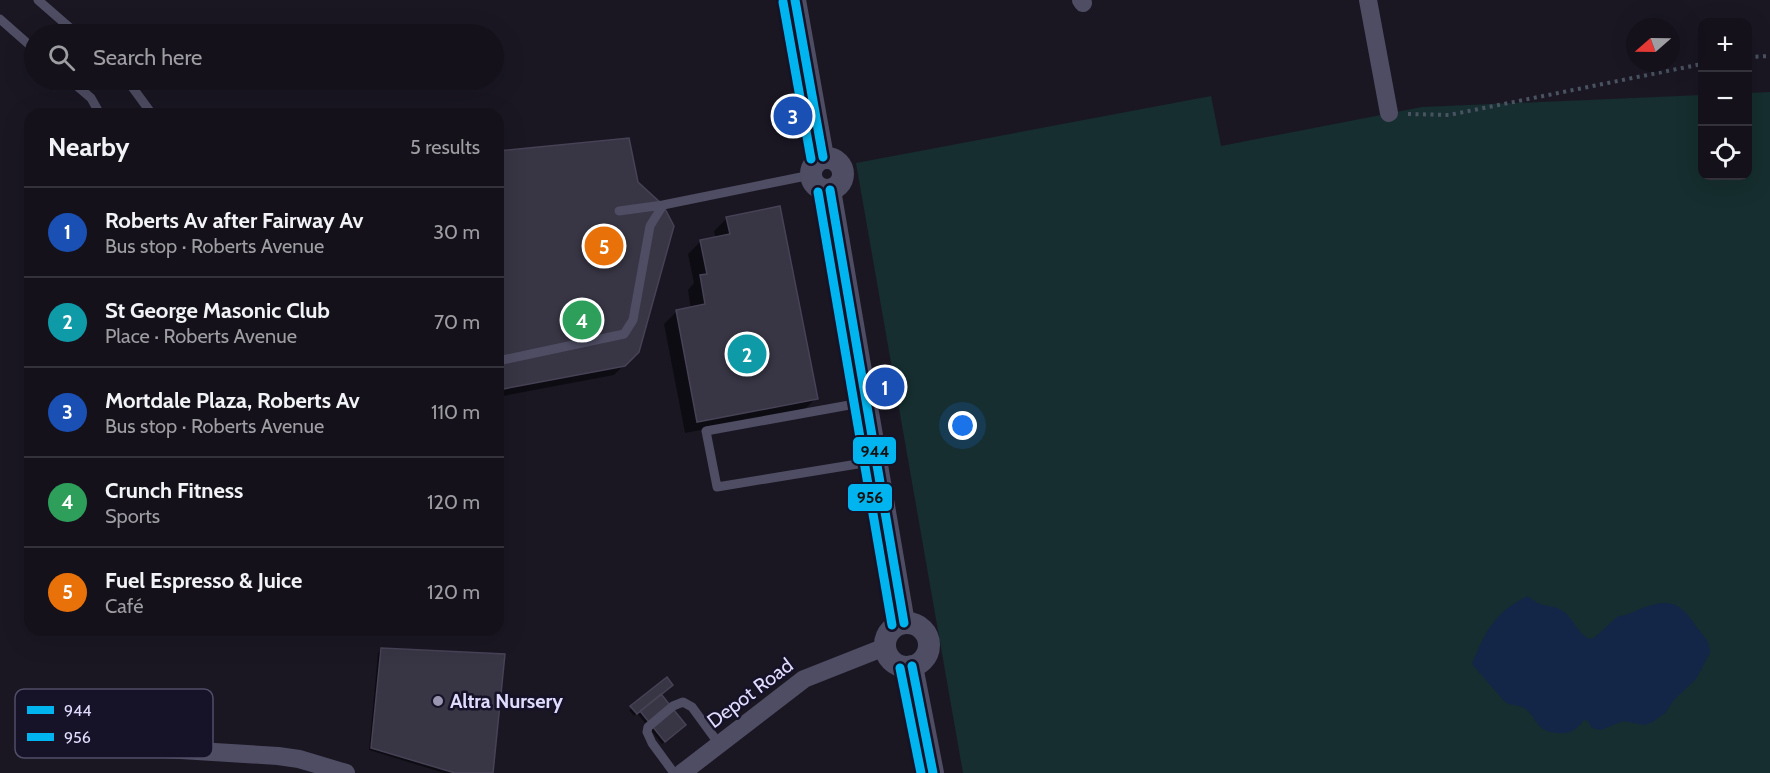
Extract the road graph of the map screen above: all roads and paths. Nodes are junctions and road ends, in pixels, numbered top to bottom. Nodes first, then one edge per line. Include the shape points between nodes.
1 (38, 0) edge
2 (795, 0) edge
3 (1368, 0) edge
4 (0, 19) edge
5 (66, 24) edge
6 (24, 40) edge
7 (1770, 56) edge
8 (1752, 57) edge
9 (1698, 65) edge
10 (82, 90) edge
11 (134, 90) edge
12 (97, 108) edge
13 (148, 108) edge
14 (1389, 113) joint
15 (817, 166) junction
16 (830, 190) junction
17 (663, 205) junction
18 (619, 211) dead end
19 (504, 360) edge
20 (866, 402) junction
21 (876, 460) junction
22 (904, 623) junction
23 (885, 648) junction
24 (912, 666) junction
25 (719, 744) junction
26 (213, 752) edge
27 (346, 773) edge
28 (674, 773) edge
29 (682, 773) edge
30 (933, 773) edge

1 - 5 lane
2 - 15 street
3 - 14 street
4 - 6 lane
7 - 8 path
9 - 14 path via 1449,115
10 - 12 lane
11 - 13 lane
15 - 16 street via 817,187
15 - 16 street via 837,160 840,164 843,173 838,186
15 - 17 lane
16 - 20 street
17 - 18 lane
17 - 19 lane via 650,226 633,320 624,334
20 - 21 street
20 - 21 lane via 706,431 717,487
21 - 22 street
22 - 23 street via 892,628
22 - 24 street via 918,626 929,645 924,658
23 - 24 street via 892,661
23 - 25 street, Depot Road via 804,679
24 - 30 street
25 - 28 lane via 692,707 682,702 673,706 647,732
25 - 29 street, Depot Road
26 - 27 street via 298,759

